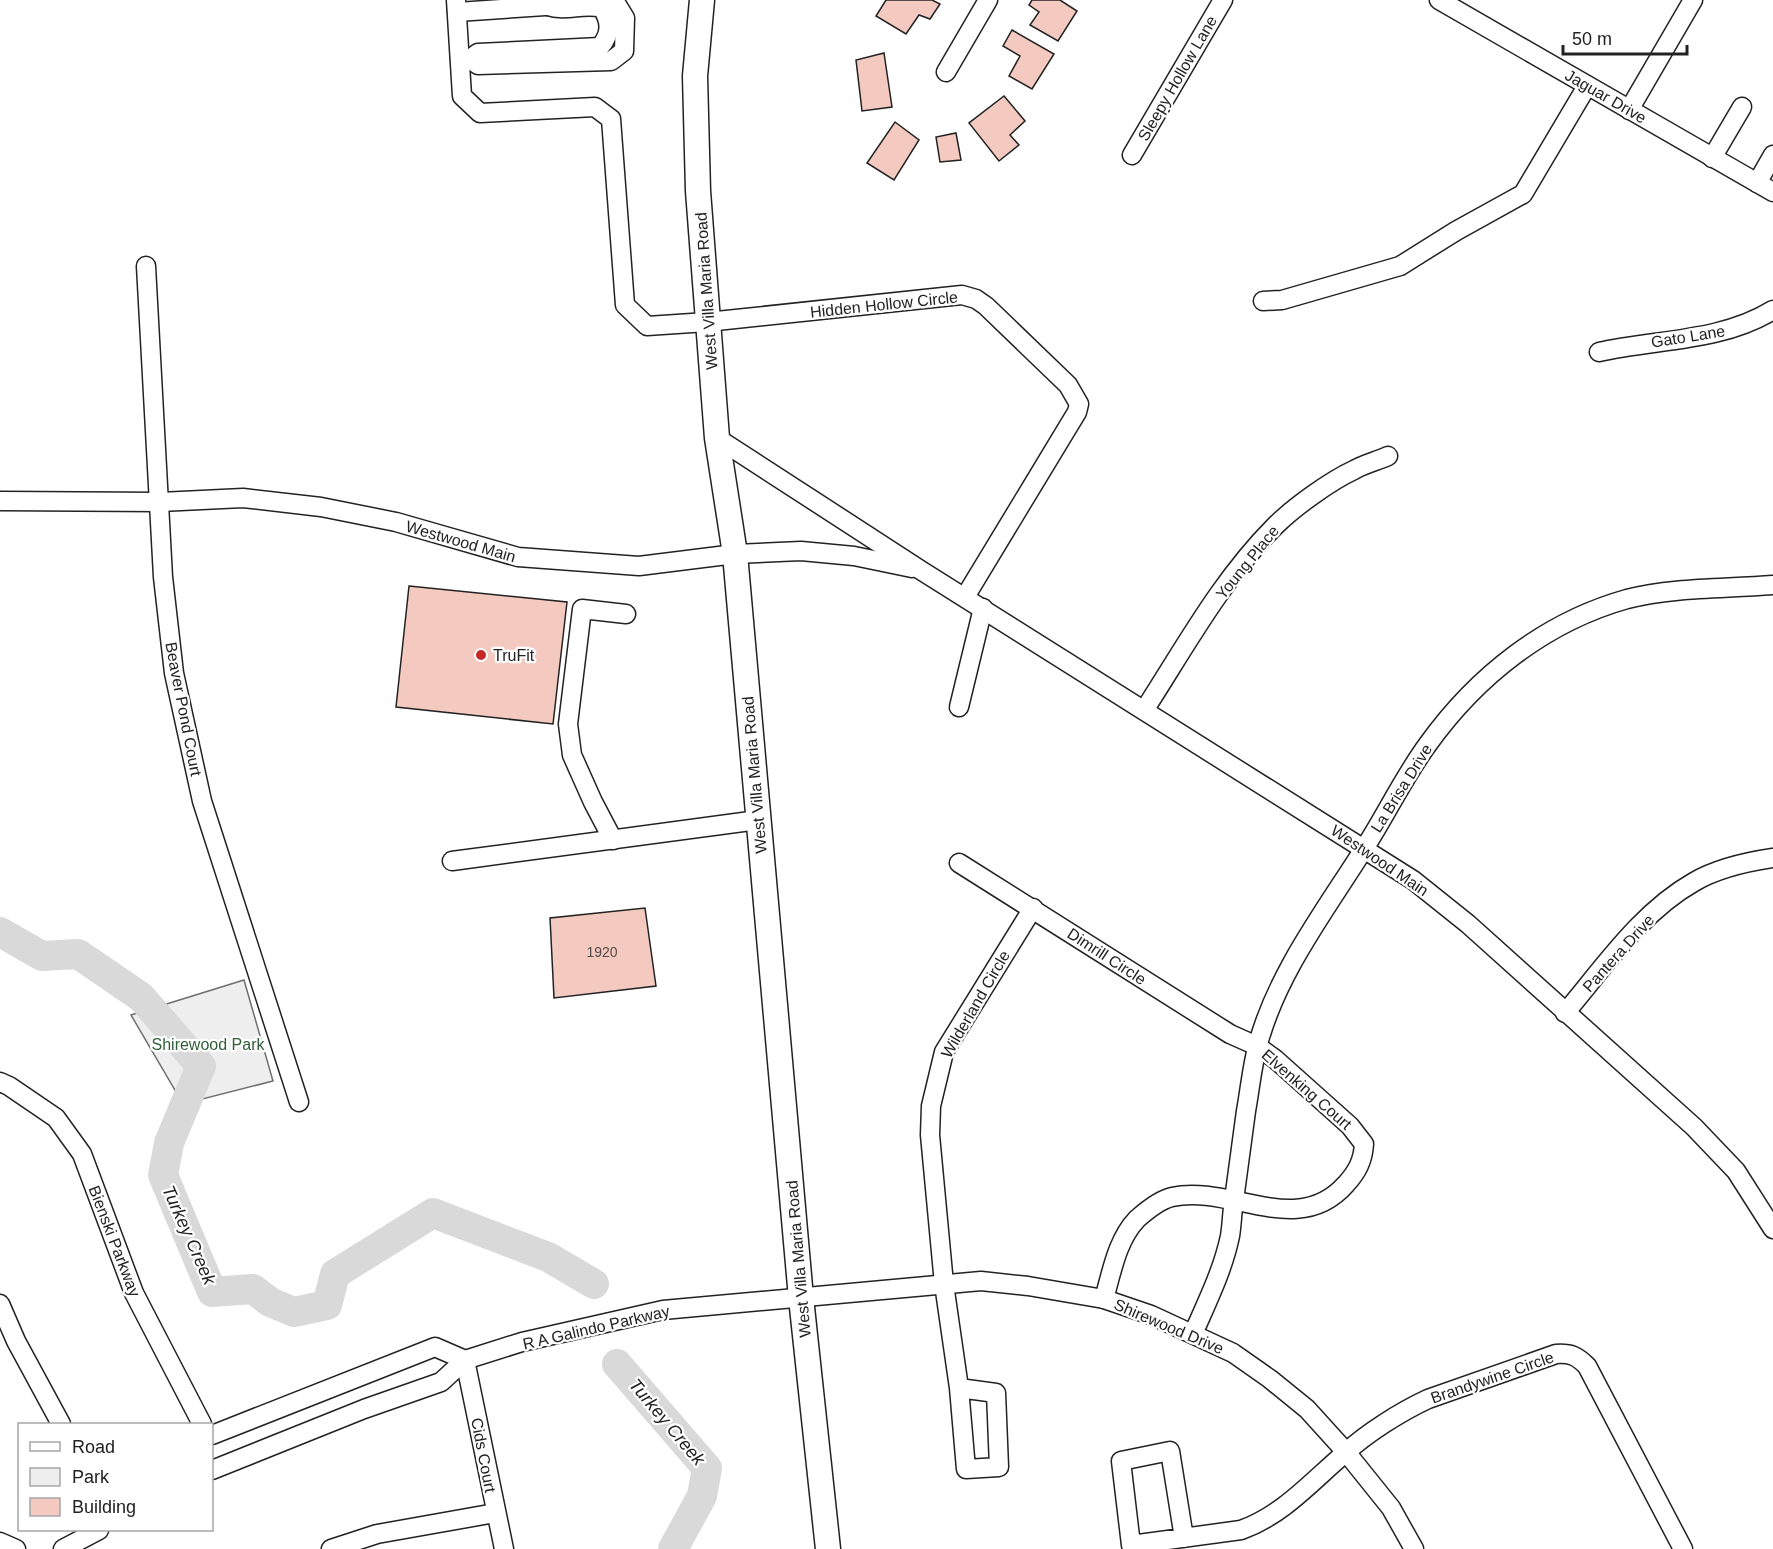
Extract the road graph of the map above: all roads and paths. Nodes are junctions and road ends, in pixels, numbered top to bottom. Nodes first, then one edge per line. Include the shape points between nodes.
1 (601, 0) edge
2 (702, 0) edge
3 (988, 0) edge
4 (1223, 0) edge
5 (1439, 0) edge
6 (1693, 0) edge
7 (457, 6) edge
8 (548, 6) junction
9 (465, 59) junction
10 (946, 72) dead end
11 (1587, 86) junction
12 (1742, 107) dead end
13 (1629, 110) junction
14 (1132, 155) dead end
15 (1773, 155) edge
16 (1712, 158) junction
17 (1757, 183) junction
18 (1773, 192) edge
19 (146, 266) dead end
20 (1263, 301) dead end
21 (1773, 310) edge
22 (707, 322) junction
23 (1599, 352) dead end
24 (717, 438) junction
25 (1388, 456) dead end
26 (0, 501) edge
27 (160, 502) junction
28 (735, 554) junction
29 (922, 571) junction
30 (1773, 585) edge
31 (965, 597) junction
32 (983, 608) junction
33 (626, 614) dead end
34 (959, 707) dead end
35 (1145, 710) junction
36 (758, 820) junction
37 (614, 840) junction
38 (1365, 848) junction
39 (1773, 858) edge
40 (452, 861) dead end
41 (959, 863) dead end
42 (1033, 908) junction
43 (1565, 1013) junction
44 (1257, 1046) junction
45 (0, 1082) edge
46 (299, 1102) dead end
47 (1234, 1200) junction
48 (1773, 1229) edge
49 (945, 1284) junction
50 (801, 1298) junction
51 (1104, 1299) junction
52 (0, 1304) edge
53 (1193, 1334) junction
54 (465, 1360) junction
55 (959, 1388) dead end
56 (60, 1423) edge
57 (201, 1423) edge
58 (213, 1435) edge
59 (213, 1447) edge
60 (1346, 1452) junction
61 (217, 1466) edge
62 (495, 1513) junction
63 (1184, 1538) junction
64 (92, 1539) edge
65 (0, 1542) edge
66 (16, 1549) edge
67 (63, 1549) edge
68 (331, 1549) edge
69 (504, 1549) edge
70 (828, 1549) edge
71 (1414, 1549) edge
72 (1683, 1549) edge

1 - 8 street
1 - 9 street via 617,5 625,18 624,51 611,61 478,65
2 - 22 main road, West Villa Maria Road via 695,114
3 - 10 street
4 - 14 street, Sleepy Hollow Lane
5 - 11 street, Jaguar Drive
6 - 13 street
7 - 8 street
7 - 9 street, Hidden Hollow Circle
8 - 9 street via 557,10 602,8 609,21 608,38 600,47 478,53
9 - 22 street, Hidden Hollow Circle via 462,96 480,113 595,107 611,119 625,305 647,326
11 - 13 street, Jaguar Drive
11 - 20 street via 1522,194 1400,266 1282,300
12 - 16 street
13 - 16 street, Jaguar Drive
15 - 17 street
16 - 17 street, Jaguar Drive
17 - 18 street, Jaguar Drive
19 - 27 street, Beaver Pond Court
21 - 23 street, Gato Lane via 1733,329 1698,338
22 - 24 main road, West Villa Maria Road
22 - 31 street, Hidden Hollow Circle via 962,295 986,306 1068,385 1079,404 1077,412
24 - 28 main road, West Villa Maria Road
24 - 29 street, Westwood Main
25 - 35 street, Young Place via 1353,470 1277,524 1225,586
26 - 27 street, Westwood Main
27 - 28 street, Westwood Main via 243,498 321,507 396,522 518,557 547,560 639,566
27 - 46 street, Beaver Pond Court via 174,673 202,801
28 - 29 street, Westwood Main via 801,551 854,556
28 - 36 main road, West Villa Maria Road
29 - 31 street, Westwood Main
30 - 38 street, La Brisa Drive via 1628,599 1576,619 1526,645 1456,706 1426,746
31 - 32 street, Westwood Main
32 - 34 street
32 - 35 street, Westwood Main
33 - 37 street via 582,609 568,724 572,754
35 - 38 street, Westwood Main
36 - 37 street
36 - 50 main road, West Villa Maria Road
37 - 40 street
38 - 43 street, Westwood Main via 1468,924
38 - 44 street, La Brisa Drive via 1285,978 1270,1006
39 - 43 street, Pantera Drive via 1729,867 1694,882 1666,901 1636,929
41 - 42 street, Dimrill Circle
42 - 44 street, Dimrill Circle via 1230,1034
42 - 49 street, Wilderland Circle via 957,1027 936,1078 930,1135
43 - 48 street, Westwood Main via 1694,1127 1736,1171
44 - 47 street, La Brisa Drive
44 - 47 street, Elvenking Court via 1350,1126 1364,1144 1364,1156 1357,1172 1325,1202 1283,1210
45 - 57 street, Bienski Parkway via 56,1118 82,1154 134,1293
47 - 51 street, Elvenking Court via 1170,1197 1153,1206 1128,1230 1120,1244
47 - 53 street, La Brisa Drive via 1230,1236 1220,1269
49 - 50 street, Shirewood Drive
49 - 51 street, Shirewood Drive via 981,1281
49 - 55 street, Wilderland Circle
50 - 54 street, R A Galindo Parkway via 663,1310 522,1342
50 - 70 main road, West Villa Maria Road
51 - 53 street, Shirewood Drive
52 - 56 street
53 - 60 street, Shirewood Drive via 1233,1353 1270,1379 1307,1409
54 - 58 street via 435,1347
54 - 61 street, R A Galindo Parkway via 441,1382
54 - 62 street, Cids Court
59 - 61 street
60 - 63 street, Brandywine Circle via 1284,1508 1257,1525
60 - 71 street, Shirewood Drive via 1391,1508
60 - 72 street, Brandywine Circle via 1408,1408 1428,1399 1556,1354 1575,1355 1587,1366
62 - 68 street via 377,1534
62 - 69 street, Cids Court
63 - 63 street, Brandywine Circle via 1131,1545 1121,1461 1170,1451
64 - 67 street
65 - 66 street

